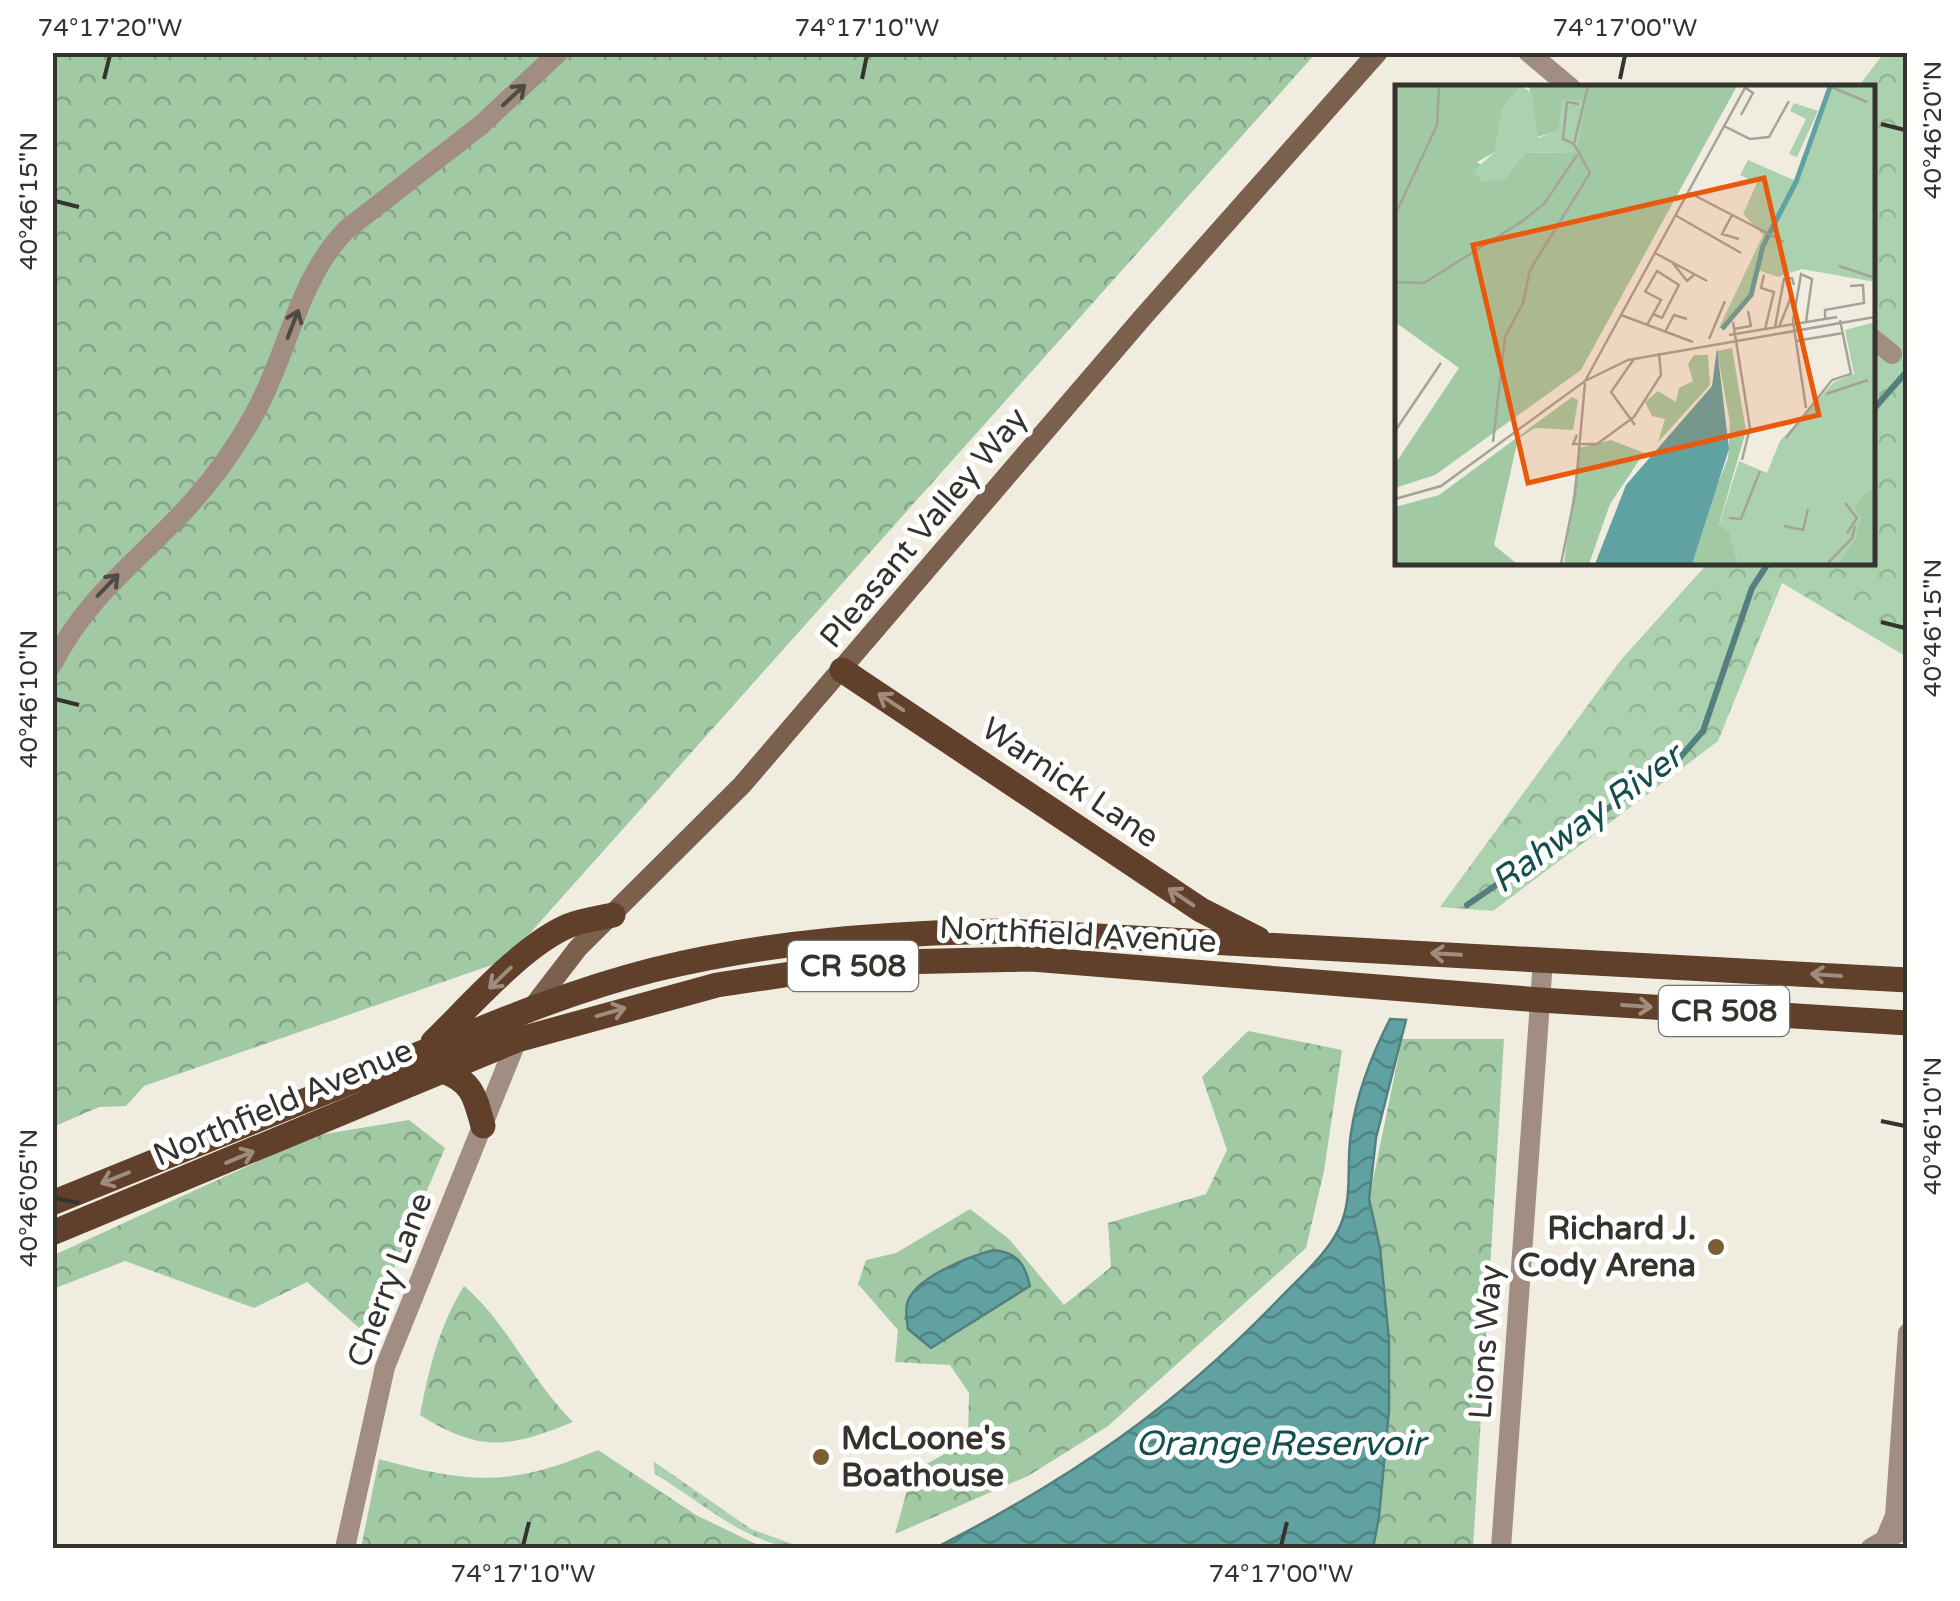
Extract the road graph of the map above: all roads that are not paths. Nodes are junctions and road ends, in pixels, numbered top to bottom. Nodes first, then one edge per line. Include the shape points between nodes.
1 (559, 52) edge
2 (1378, 52) edge
3 (1528, 52) edge
4 (1567, 85) edge
5 (1875, 340) edge
6 (1892, 354) dead end
7 (52, 665) edge
8 (842, 670) junction
9 (613, 915) junction
10 (1200, 941) junction
11 (1266, 944) junction
12 (1543, 960) junction
13 (1198, 972) junction
14 (1908, 980) edge
15 (1540, 1000) junction
16 (530, 1009) junction
17 (1908, 1023) edge
18 (517, 1040) junction
19 (422, 1053) junction
20 (443, 1071) junction
21 (482, 1126) junction
22 (52, 1203) edge
23 (52, 1233) edge
24 (1908, 1332) edge
25 (1908, 1526) edge
26 (1878, 1543) edge
27 (344, 1548) edge
28 (1501, 1548) edge

7 -> 1 street via 98,594 188,507 235,445 274,376 328,248 481,126
2 - 8 main road, Pleasant Valley Way
3 - 4 street
5 - 6 street
8 - 9 main road, Pleasant Valley Way via 742,785
11 -> 8 main road, Warnick Lane via 1201,910
9 - 16 main road, Pleasant Valley Way
9 -> 19 main road via 567,926 544,942
10 - 11 main road, Northfield Avenue / CR 508
10 - 13 main road
10 - 16 main road, Northfield Avenue / CR 508 via 1006,931 825,939 650,971
12 -> 11 main road, Northfield Avenue / CR 508
14 -> 12 main road, Northfield Avenue / CR 508
12 - 15 street, Lions Way
13 - 15 main road, Northfield Avenue / CR 508
18 -> 13 main road, Northfield Avenue / CR 508 via 717,985 870,964 1032,959
15 -> 17 main road, Northfield Avenue / CR 508
15 - 28 street, Lions Way
16 - 18 main road, Pleasant Valley Way
16 - 19 main road, Northfield Avenue / CR 508
18 - 20 main road, Northfield Avenue / CR 508
18 - 21 street, Cherry Lane
19 -> 22 main road, Northfield Avenue / CR 508
20 - 21 main road via 468,1086
23 -> 20 main road, Northfield Avenue / CR 508
21 - 27 street, Cherry Lane via 385,1367
24 - 26 street via 1895,1516
25 - 26 street

